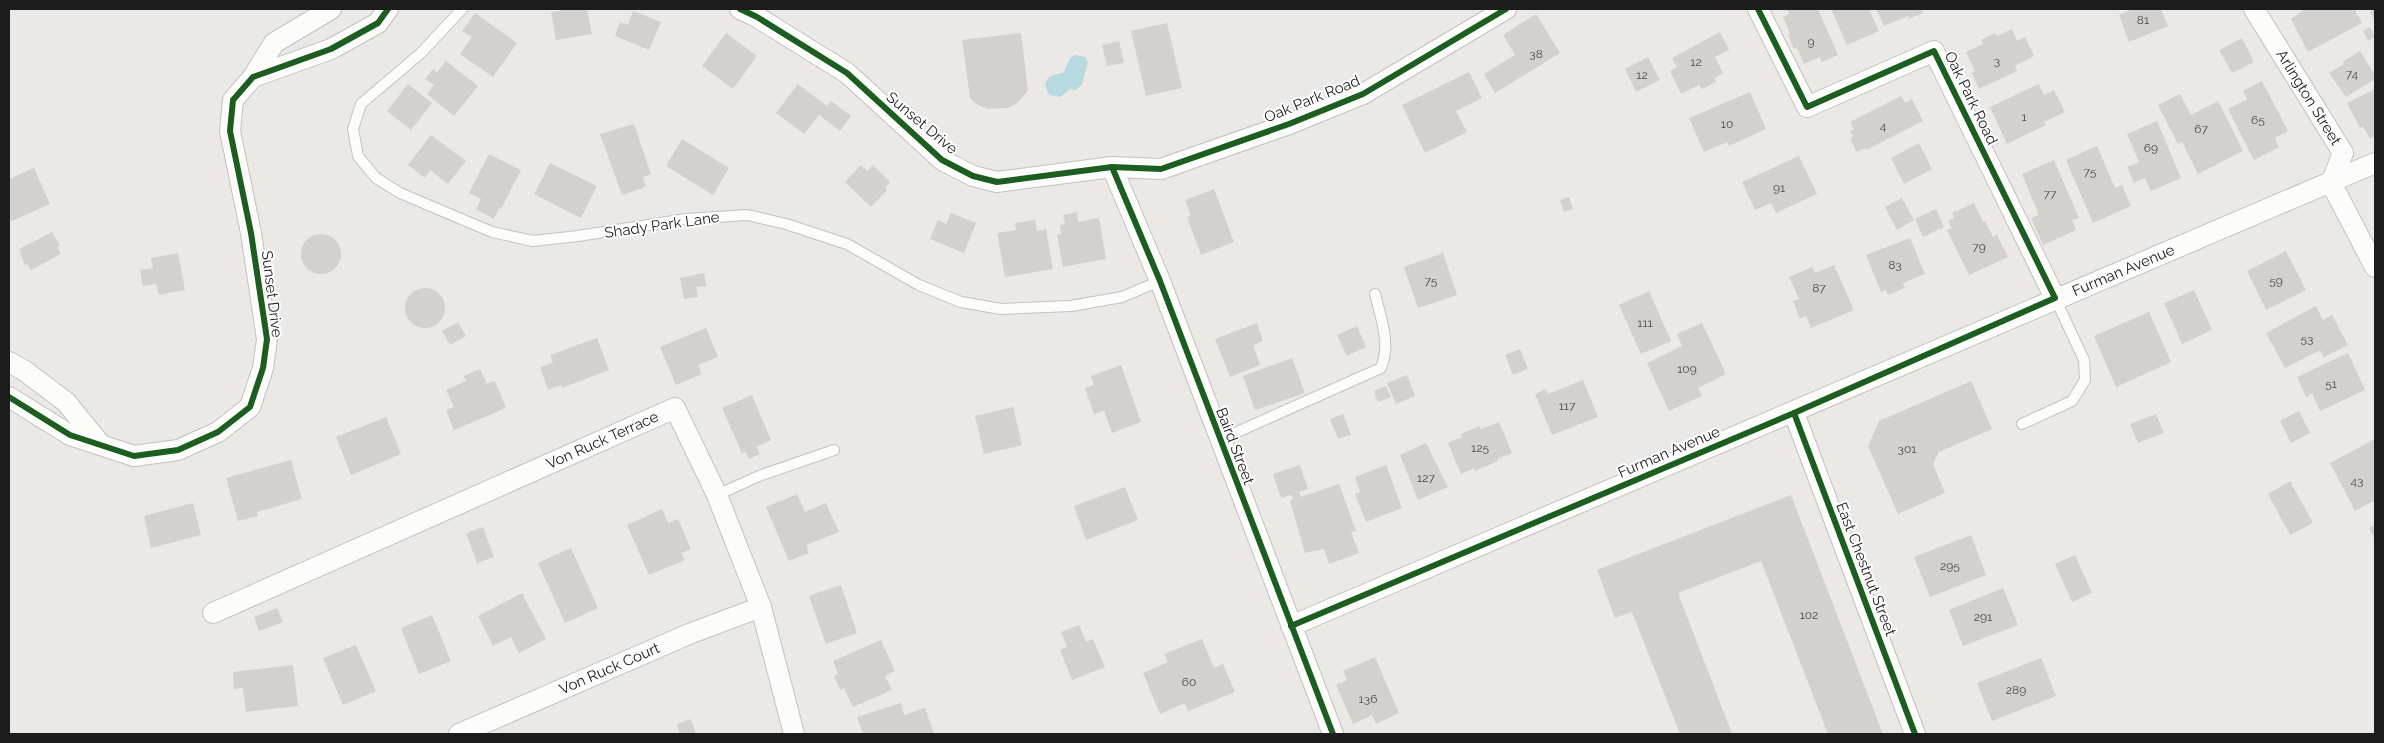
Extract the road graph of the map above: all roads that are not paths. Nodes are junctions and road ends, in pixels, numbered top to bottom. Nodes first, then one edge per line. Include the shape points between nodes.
1 (331, 9) edge
2 (388, 9) edge
3 (462, 9) edge
4 (740, 9) edge
5 (1506, 9) edge
6 (1758, 9) edge
7 (2254, 9) edge
8 (253, 77) junction
9 (2375, 163) edge
10 (1112, 167) junction
11 (2330, 183) junction
12 (2375, 267) edge
13 (1160, 281) junction
14 (1374, 294) dead end
15 (2055, 298) junction
16 (9, 362) edge
17 (9, 397) edge
18 (1794, 413) junction
19 (2022, 424) dead end
20 (1219, 440) junction
21 (101, 445) junction
22 (834, 450) dead end
23 (717, 495) junction
24 (761, 606) junction
25 (213, 613) dead end
26 (1291, 626) junction
27 (459, 734) edge
28 (794, 734) edge
29 (1333, 734) edge
30 (1915, 734) edge

1 - 8 street via 274,43
2 - 8 street, Sunset Drive via 378,23 331,49
3 - 13 lane, Shady Park Lane via 421,53 361,104 353,129 358,156 376,178 416,201 492,232 533,241 686,219 747,215 847,244 919,285 962,302 1000,309 1071,306 1122,297
4 - 10 street, Sunset Drive via 846,73 942,160 973,176 997,182
5 - 10 street, Oak Park Road via 1355,97 1288,124 1160,169
6 - 15 street, Oak Park Road via 1807,107 1934,51
7 - 11 street, Arlington Street via 2343,153
8 - 21 street, Sunset Drive via 233,100 230,131 251,233 267,339 264,368 250,407 218,432 178,450 134,456
9 - 11 street, Furman Avenue
10 - 13 street, Baird Street
11 - 12 street
11 - 15 street, Furman Avenue
13 - 20 street, Baird Street
14 - 20 lane via 1385,332 1386,349 1381,368
15 - 18 street, Furman Avenue
15 - 19 lane via 2084,360 2085,380 2072,401
16 - 21 street via 25,370 66,402
17 - 21 street, Sunset Drive via 70,435
18 - 26 street, Furman Avenue
18 - 30 street, East Chestnut Street
20 - 26 street, Baird Street
22 - 23 lane via 759,476
23 - 24 street, Von Ruck Terrace
23 - 25 street, Von Ruck Terrace via 675,408
24 - 27 street, Von Ruck Court
24 - 28 street, Von Ruck Terrace
26 - 29 street, Baird Street

